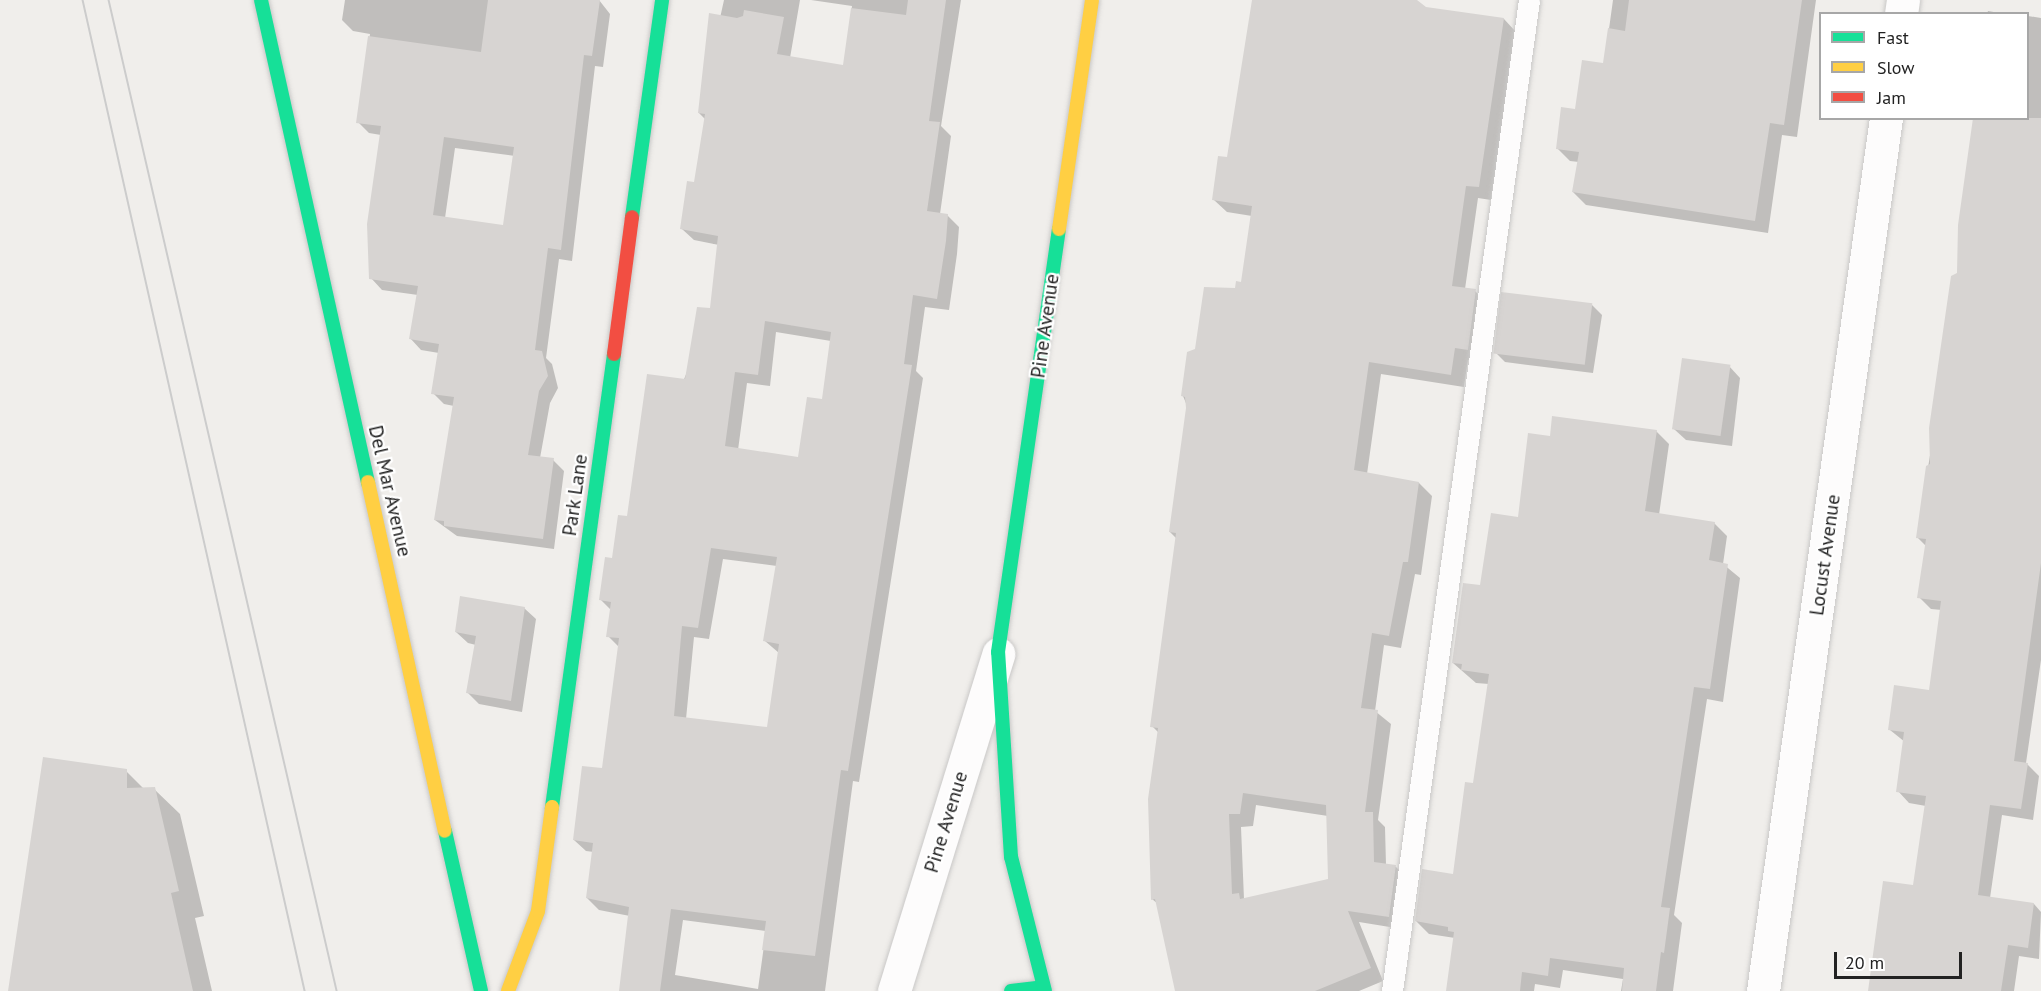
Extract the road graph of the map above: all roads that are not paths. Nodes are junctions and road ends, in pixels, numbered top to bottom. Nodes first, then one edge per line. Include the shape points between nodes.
1 (261, 0) edge
2 (662, 0) edge
3 (1092, 0) edge
4 (1529, 0) edge
5 (1886, 120) edge
6 (998, 652) junction
7 (1044, 989) edge
8 (482, 991) edge
9 (508, 991) edge
10 (894, 991) edge
11 (1011, 991) edge
12 (1392, 991) edge
13 (1764, 991) edge

1 - 8 street, Del Mar Avenue
2 - 9 street, Park Lane via 538,911
3 - 6 street, Pine Avenue
4 - 12 lane
5 - 13 street, Locust Avenue
6 - 7 street, Pine Avenue via 1011,857
6 - 10 street, Pine Avenue
7 - 11 street

